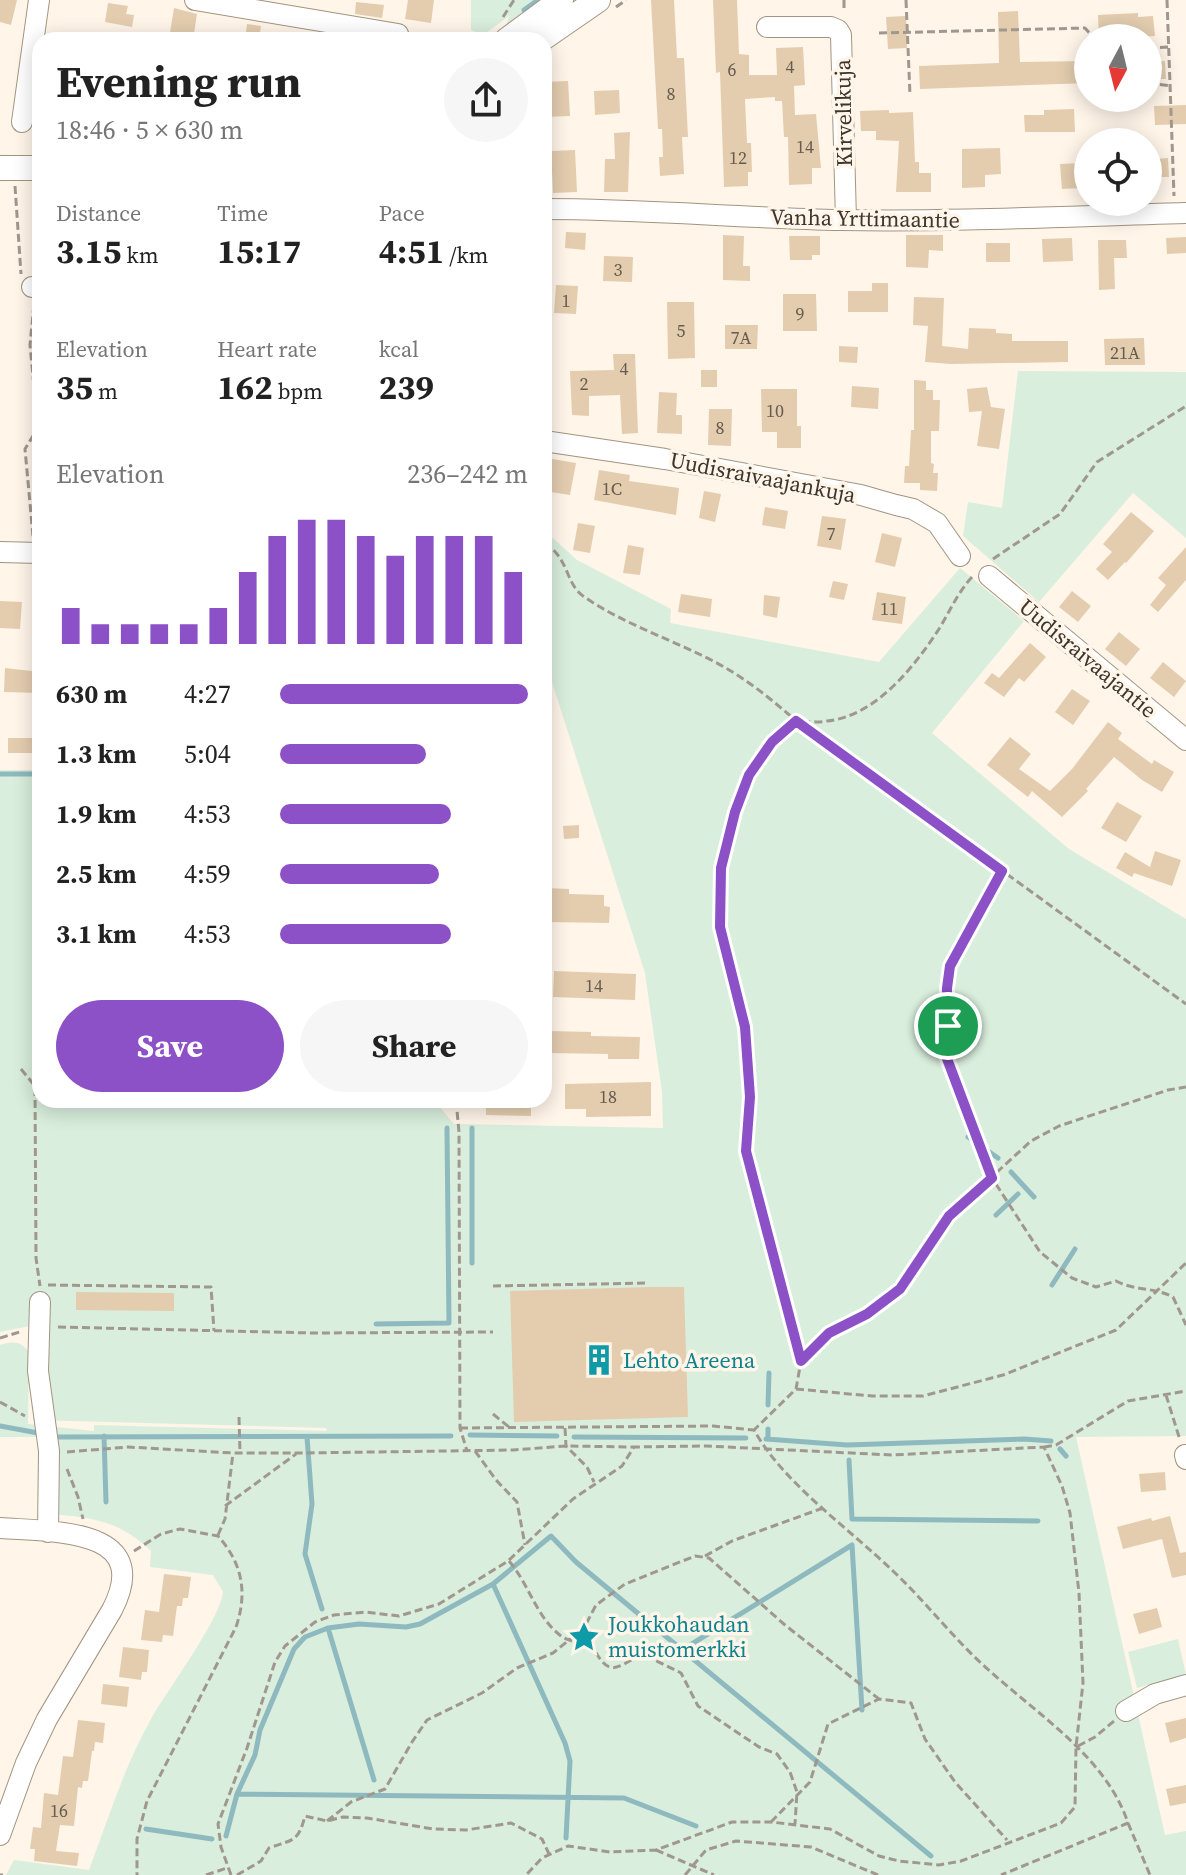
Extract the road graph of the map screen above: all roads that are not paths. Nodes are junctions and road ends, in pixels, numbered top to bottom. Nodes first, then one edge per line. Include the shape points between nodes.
1 (39, 0) edge
2 (195, 0) edge
3 (561, 0) edge
4 (598, 0) edge
5 (767, 27) dead end
6 (505, 29) edge
7 (35, 32) edge
8 (386, 32) edge
9 (552, 32) edge
10 (32, 50) edge
11 (22, 122) dead end
12 (552, 209) edge
13 (1180, 213) edge
14 (846, 220) junction
15 (552, 442) edge
16 (0, 552) edge
17 (32, 552) edge
18 (960, 556) dead end
19 (987, 568) road end
20 (1186, 740) edge
21 (40, 1294) road end
22 (0, 1528) edge
23 (48, 1532) junction
24 (1186, 1685) edge
25 (1126, 1711) road end
26 (0, 1835) edge

1 - 7 street
2 - 8 street
3 - 6 main road
4 - 9 main road
5 - 14 street, Kirvelikuja via 831,27 841,35
10 - 11 street
12 - 14 street, Vanha Yrttimaantie
13 - 14 street, Vanha Yrttimaantie
15 - 18 street, Uudisraivaajankuja via 677,461 913,509 937,523
16 - 17 street
19 - 20 street, Uudisraivaajantie
21 - 23 street via 38,1371 48,1432
22 - 23 street
23 - 26 street via 105,1543 119,1561 121,1592 47,1719
24 - 25 street via 1155,1694

